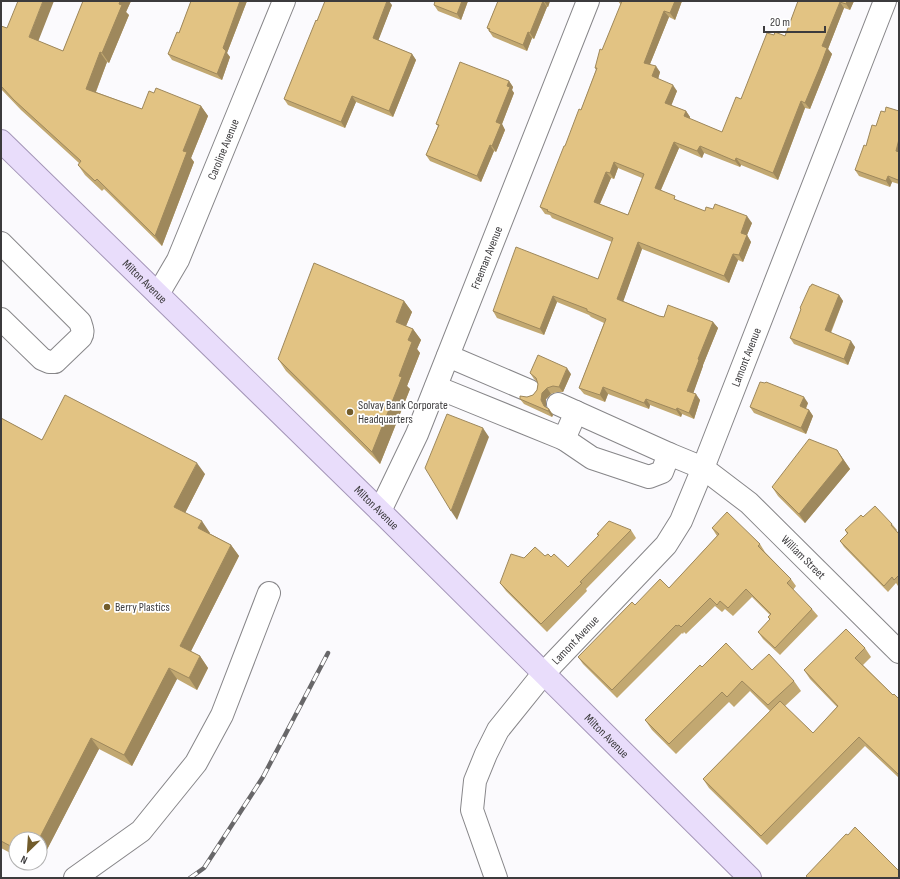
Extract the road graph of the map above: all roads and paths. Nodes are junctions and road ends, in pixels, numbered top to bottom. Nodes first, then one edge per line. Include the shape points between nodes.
1 (284, 1) edge
2 (588, 1) edge
3 (885, 1) edge
4 (1, 141) edge
5 (1, 243) edge
6 (158, 294) junction
7 (1, 319) edge
8 (448, 356) junction
9 (436, 387) junction
10 (530, 391) dead end
11 (564, 439) junction
12 (669, 454) junction
13 (703, 468) junction
14 (380, 512) junction
15 (269, 593) dead end
16 (899, 652) edge
17 (543, 674) junction
18 (74, 878) edge
19 (496, 878) edge
20 (750, 878) edge

1 - 6 street, Caroline Avenue via 178,260
2 - 8 street, Freeman Avenue
3 - 13 street, Lamont Avenue
4 - 6 main road, Milton Avenue
5 - 7 street via 80,322 83,334 55,362 49,362 42,359
6 - 14 main road, Milton Avenue
8 - 9 street, Freeman Avenue
8 - 10 street
9 - 11 street
9 - 14 street, Freeman Avenue
11 - 12 street via 592,458 649,477 662,472
11 - 12 street, William Street via 567,408
12 - 13 street, William Street
13 - 16 street, William Street via 749,503
13 - 17 street, Lamont Avenue via 681,522 666,545
14 - 17 main road, Milton Avenue
15 - 18 street via 222,715 196,763 141,831
17 - 19 street, Lamont Avenue via 498,730 475,781 472,810
17 - 20 main road, Milton Avenue

